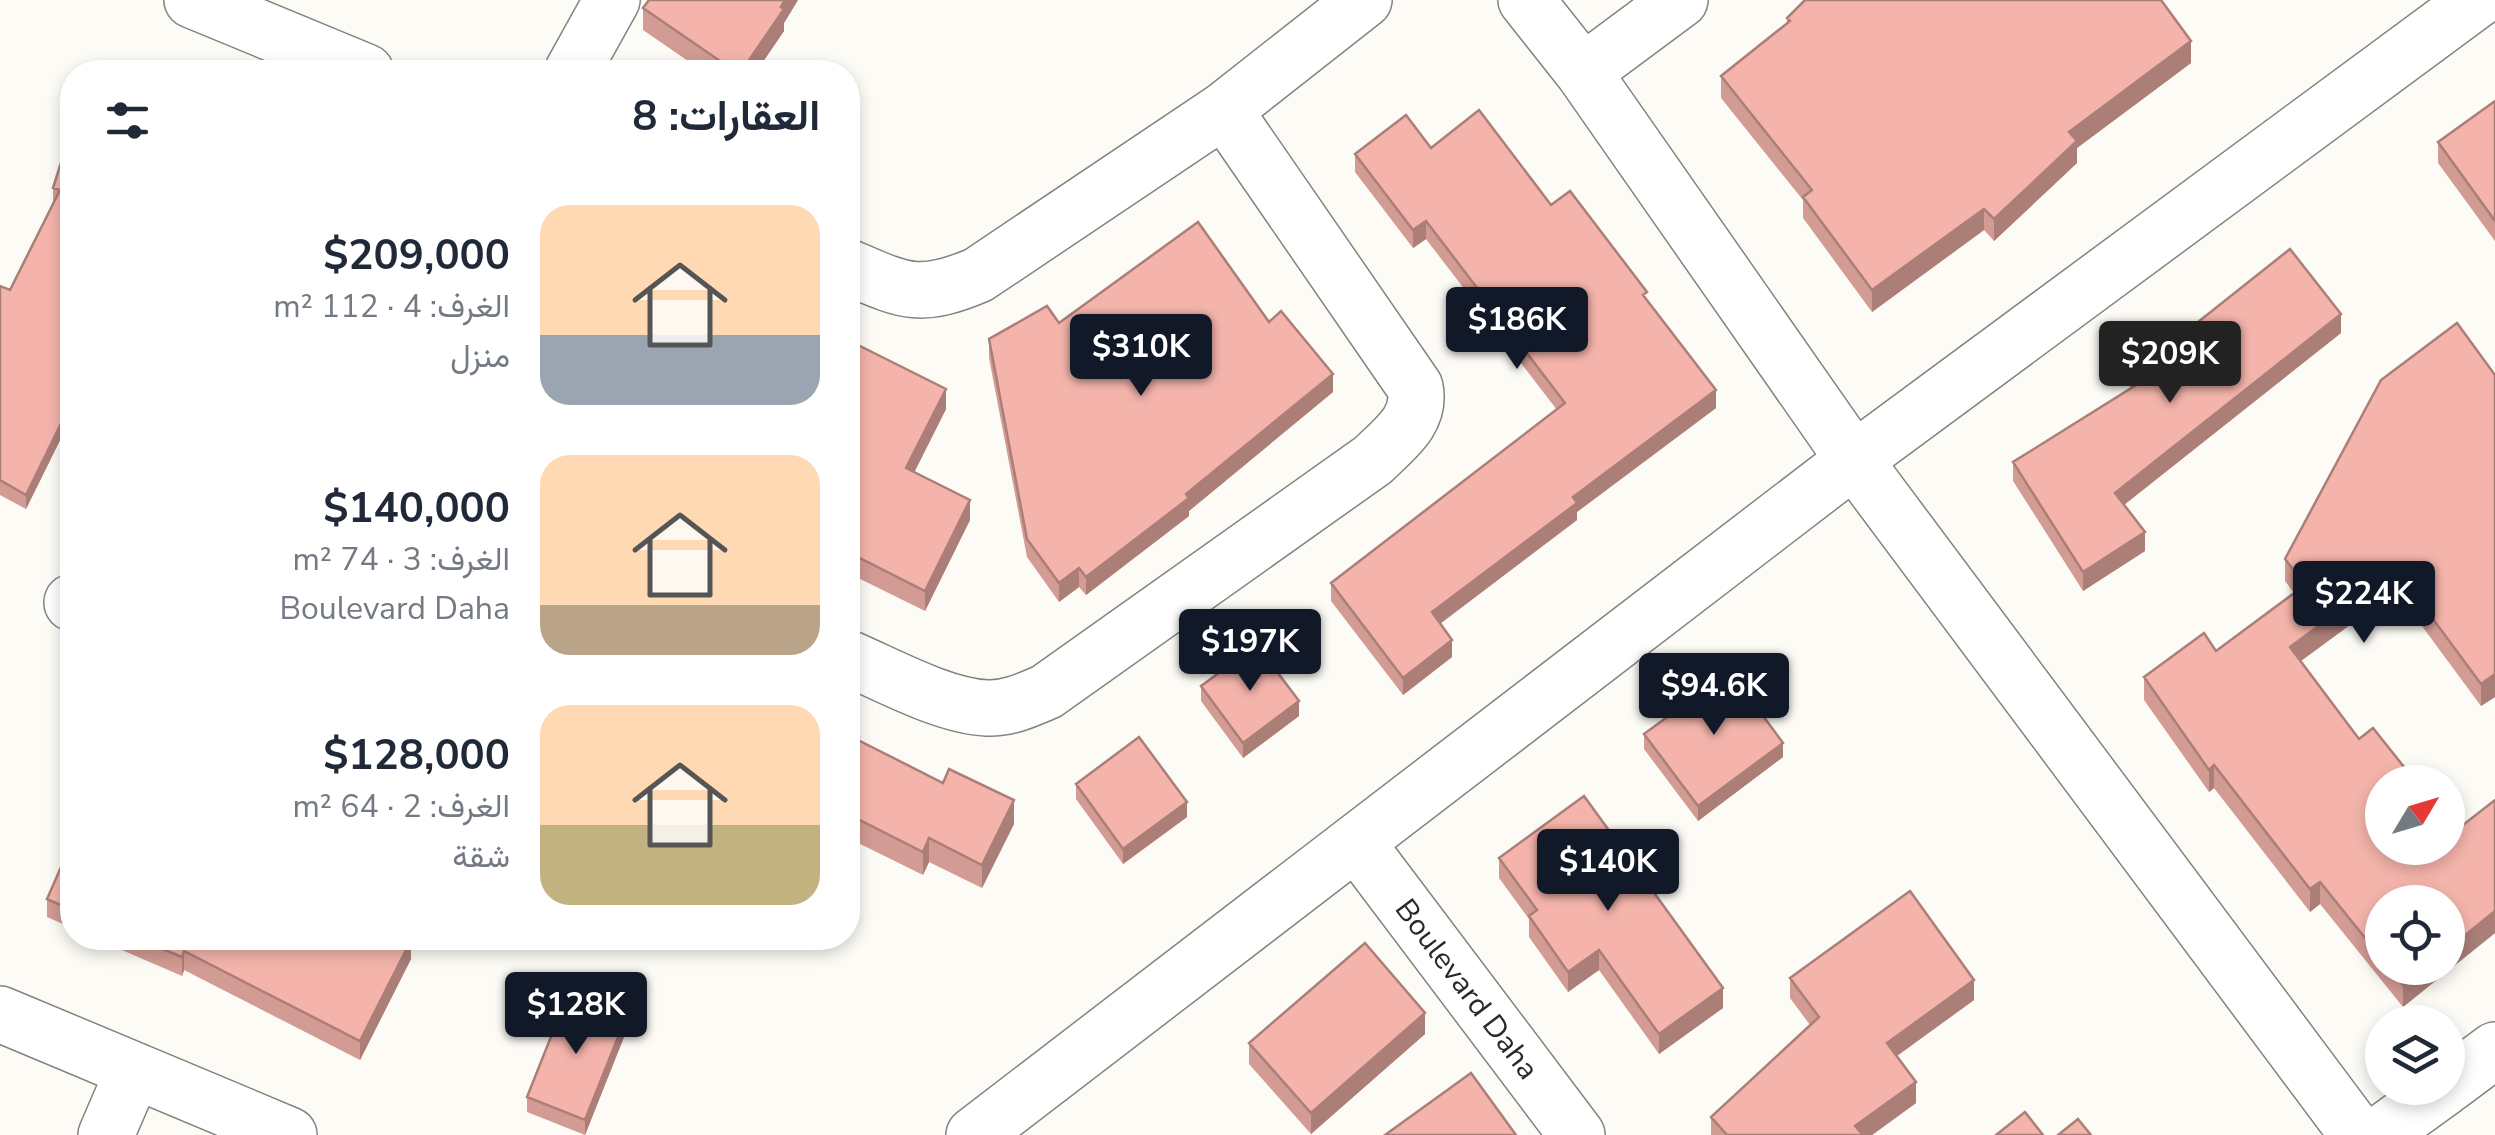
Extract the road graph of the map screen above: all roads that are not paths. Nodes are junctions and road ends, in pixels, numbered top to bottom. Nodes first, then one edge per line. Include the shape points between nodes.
1 (192, 0) edge
2 (612, 0) edge
3 (1364, 0) edge
4 (1526, 0) edge
5 (1680, 0) edge
6 (2477, 0) edge
7 (289, 59) edge
8 (579, 60) edge
9 (1584, 72) junction
10 (1224, 110) junction
11 (860, 272) edge
12 (1854, 460) junction
13 (860, 663) edge
14 (1356, 842) junction
15 (0, 1014) edge
16 (2495, 1050) edge
17 (134, 1070) junction
18 (2465, 1072) edge
19 (2420, 1105) edge
20 (106, 1135) edge
21 (289, 1135) edge
22 (974, 1135) edge
23 (1577, 1135) edge
24 (2358, 1135) edge
25 (2379, 1135) edge

1 - 7 street
2 - 8 street
3 - 10 street
4 - 9 street
5 - 9 street
6 - 12 street
9 - 12 street
10 - 11 street via 1004,260 944,290 900,289
10 - 13 street via 1416,387 1417,405 1406,428 1373,460 1046,692 1017,705 986,708 947,699
12 - 14 street
12 - 24 street
14 - 22 street
14 - 23 street, Boulevard Daha
15 - 17 street
16 - 18 street
17 - 20 street
17 - 21 street
19 - 25 street

